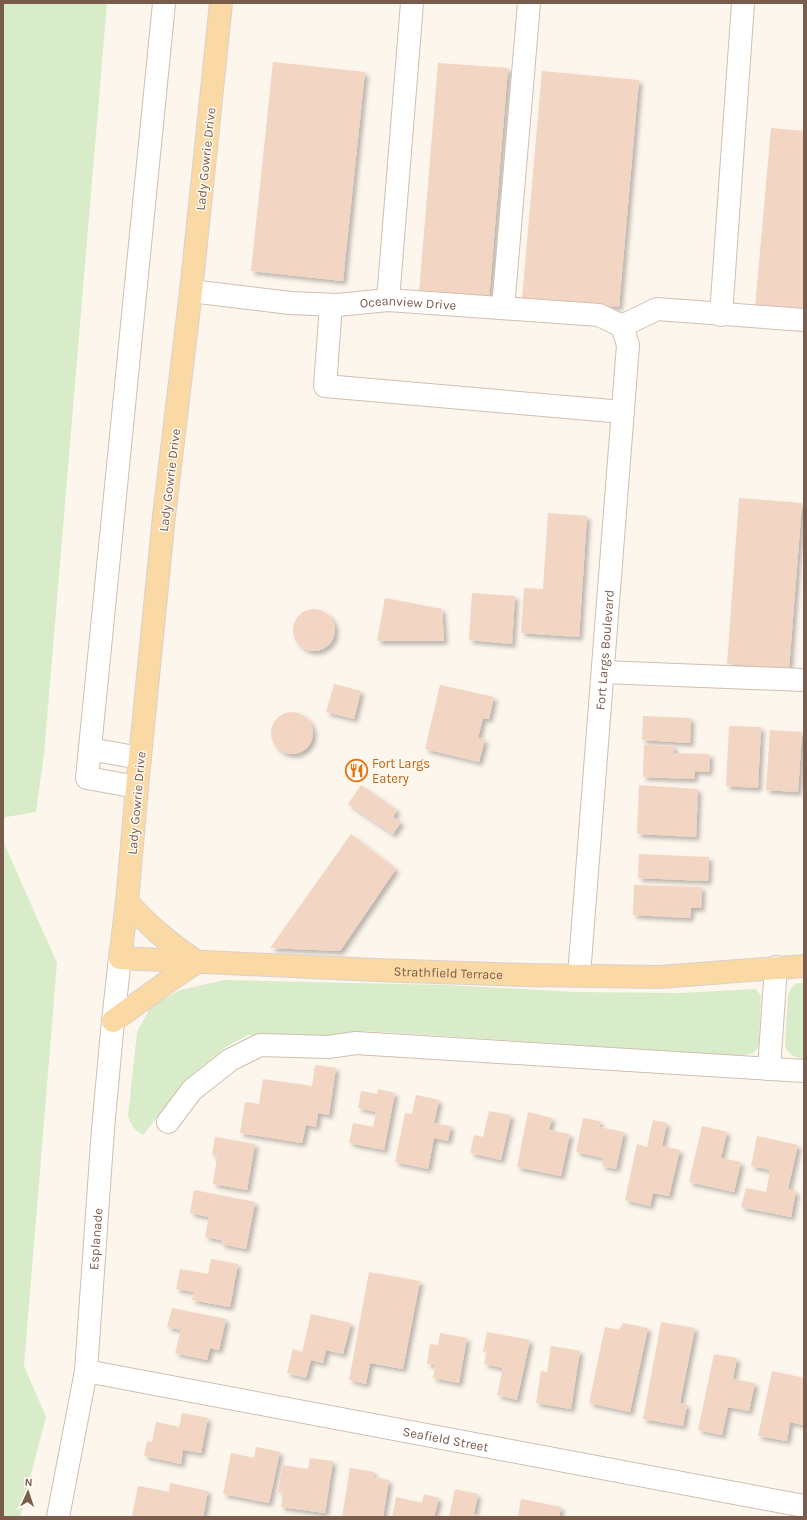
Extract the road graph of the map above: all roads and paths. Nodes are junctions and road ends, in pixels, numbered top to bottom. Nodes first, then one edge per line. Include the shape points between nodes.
1 (164, 3) edge
2 (221, 3) edge
3 (412, 3) edge
4 (529, 3) edge
5 (743, 3) edge
6 (191, 291) junction
7 (388, 300) junction
8 (330, 305) junction
9 (503, 308) junction
10 (721, 314) junction
11 (804, 320) edge
12 (622, 326) junction
13 (623, 412) junction
14 (603, 672) junction
15 (804, 674) edge
16 (90, 749) junction
17 (140, 758) junction
18 (137, 787) junction
19 (127, 902) junction
20 (120, 958) junction
21 (197, 962) junction
22 (804, 966) edge
23 (776, 967) junction
24 (580, 976) junction
25 (112, 1021) junction
26 (769, 1069) junction
27 (804, 1071) edge
28 (168, 1122) dead end
29 (86, 1371) junction
30 (804, 1506) edge
31 (58, 1517) edge

1 - 16 street
2 - 6 main road, Lady Gowrie Drive
3 - 7 street
4 - 9 street
5 - 10 street
6 - 8 street, Oceanview Drive via 290,303
6 - 17 main road, Lady Gowrie Drive via 164,516
7 - 8 street, Oceanview Drive
7 - 9 street, Oceanview Drive
8 - 13 street via 325,386
9 - 12 street, Oceanview Drive via 599,315
10 - 11 street
10 - 12 street via 657,309
12 - 13 street, Fort Largs Boulevard via 628,345
13 - 14 street, Fort Largs Boulevard
14 - 15 street
14 - 24 street, Fort Largs Boulevard
16 - 17 street
16 - 18 street via 87,778
17 - 18 main road, Lady Gowrie Drive
18 - 19 main road, Lady Gowrie Drive
19 - 20 main road, Lady Gowrie Drive
19 - 21 main road via 148,925
20 - 21 main road, Strathfield Terrace
20 - 25 street, Esplanade
21 - 24 main road, Strathfield Terrace
21 - 25 main road
22 - 23 main road, Strathfield Terrace
23 - 24 main road, Strathfield Terrace via 660,977
23 - 26 street
25 - 29 street, Esplanade
26 - 27 street
26 - 28 street via 356,1043 328,1047 260,1045 230,1060 192,1090
29 - 30 street, Seafield Street
29 - 31 street, Esplanade

